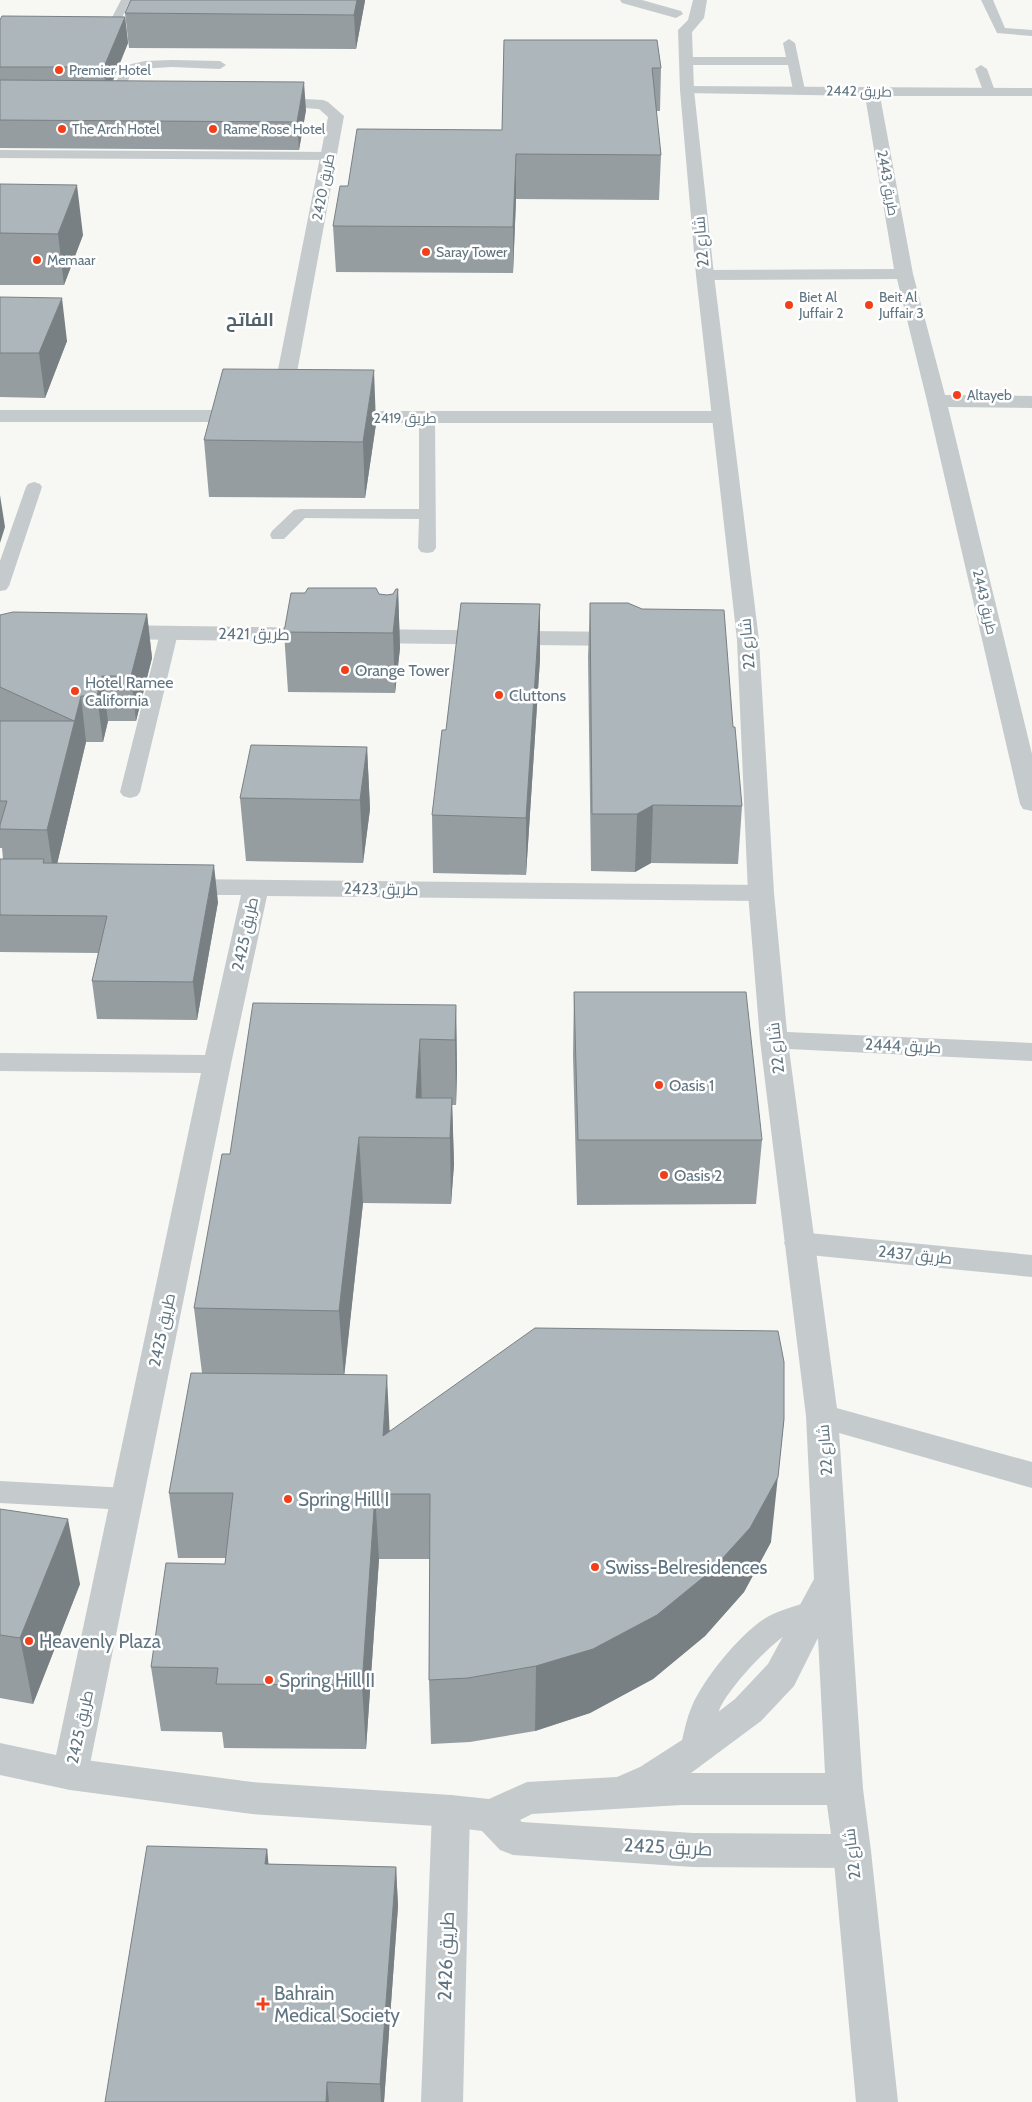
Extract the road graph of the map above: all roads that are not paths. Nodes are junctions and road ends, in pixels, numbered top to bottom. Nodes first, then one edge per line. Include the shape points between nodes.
1 (127, 0) edge
2 (627, 0) edge
3 (700, 0) edge
4 (988, 0) edge
5 (680, 15) edge
6 (1032, 32) edge
7 (110, 33) edge
8 (789, 43) dead end
9 (686, 61) junction
10 (792, 61) junction
11 (220, 65) dead end
12 (980, 69) dead end
13 (687, 90) junction
14 (799, 90) junction
15 (988, 91) junction
16 (872, 92) junction
17 (1032, 92) edge
18 (95, 102) edge
19 (122, 102) joint
20 (255, 102) edge
21 (0, 154) edge
22 (329, 156) junction
23 (904, 274) junction
24 (704, 275) junction
25 (937, 401) junction
26 (1032, 402) edge
27 (0, 416) edge
28 (322, 417) edge
29 (721, 417) junction
30 (428, 418) junction
31 (34, 487) dead end
32 (427, 514) junction
33 (278, 535) dead end
34 (427, 548) dead end
35 (0, 586) edge
36 (90, 632) edge
37 (169, 633) junction
38 (648, 639) edge
39 (130, 792) dead end
40 (1032, 804) edge
41 (157, 886) edge
42 (256, 887) junction
43 (761, 894) junction
44 (774, 1040) junction
45 (1032, 1052) edge
46 (0, 1062) edge
47 (217, 1064) junction
48 (799, 1243) junction
49 (1032, 1266) edge
50 (822, 1416) junction
51 (1032, 1475) edge
52 (0, 1492) edge
53 (127, 1499) junction
54 (831, 1581) junction
55 (0, 1759) edge
56 (70, 1774) junction
57 (844, 1789) junction
58 (610, 1793) junction
59 (450, 1811) junction
60 (492, 1816) junction
61 (852, 1851) junction
62 (442, 2102) edge
63 (876, 2102) edge

1 - 7 lane
2 - 5 street
3 - 5 street via 694,25
4 - 6 lane via 1001,31
5 - 9 street, شارع 22
8 - 10 lane
9 - 10 lane
9 - 13 street, شارع 22
10 - 14 lane
11 - 19 lane via 131,67 127,69
12 - 15 lane
13 - 14 street, طريق 2442
13 - 24 street, شارع 22
14 - 16 street, طريق 2442
15 - 16 street, طريق 2442
15 - 17 street, طريق 2442
16 - 23 street, طريق 2443
18 - 19 street
20 - 22 street, طريق 2420 via 323,105 336,116
21 - 22 lane
22 - 27 street, طريق 2420 via 287,417
23 - 24 street
23 - 25 street, طريق 2443
24 - 29 street, شارع 22
25 - 26 street
25 - 40 street, طريق 2443
28 - 30 street, طريق 2419
29 - 30 street, طريق 2419
29 - 43 street, شارع 22
30 - 32 lane
31 - 35 lane
32 - 33 lane via 310,512 300,514
32 - 34 lane
36 - 37 street, طريق 2421
37 - 38 street, طريق 2421 via 304,641
37 - 39 lane
41 - 42 street, طريق 2423
42 - 43 street, طريق 2423
42 - 47 street, طريق 2425
43 - 44 street, شارع 22
44 - 45 street, طريق 2444
44 - 48 street, شارع 22
46 - 47 street
47 - 53 street, طريق 2425
48 - 49 street, طريق 2437
48 - 50 street, شارع 22
50 - 51 street
50 - 54 street, شارع 22
52 - 53 lane
53 - 56 street, طريق 2425
54 - 57 street, شارع 22
54 - 58 street via 782,1675 748,1710 653,1778
55 - 56 street, طريق 2425
56 - 59 street, طريق 2425 via 252,1798
57 - 58 street via 681,1789
57 - 61 street, شارع 22
58 - 60 street via 527,1798
59 - 60 street, طريق 2425
59 - 62 street, طريق 2426
60 - 61 street, طريق 2425 via 513,1838 693,1850
61 - 63 street, شارع 22

